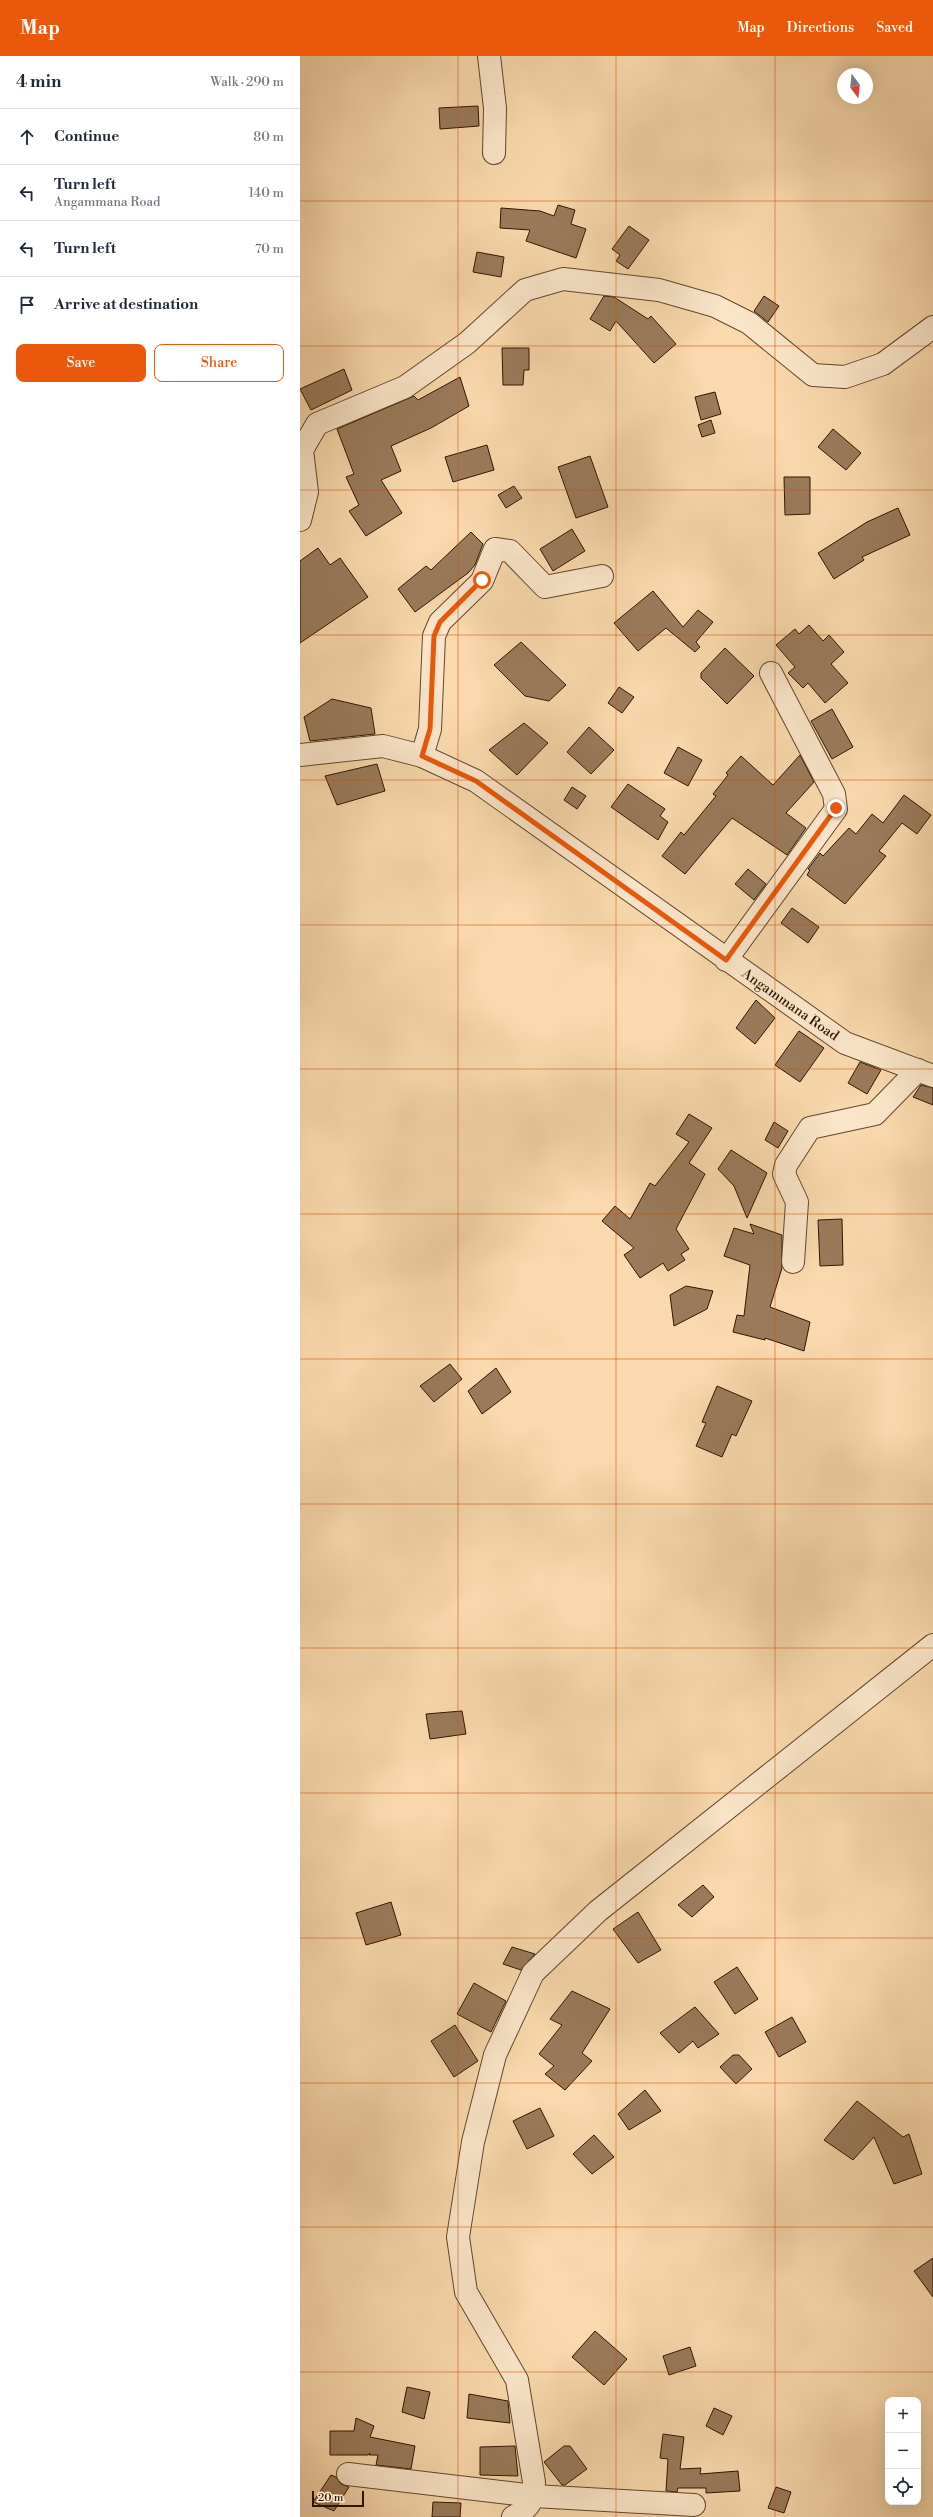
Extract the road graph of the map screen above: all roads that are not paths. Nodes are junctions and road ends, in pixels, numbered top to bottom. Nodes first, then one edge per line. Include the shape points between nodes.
1 (489, 56) edge
2 (494, 153) dead end
3 (933, 327) edge
4 (300, 520) edge
5 (602, 576) dead end
6 (771, 673) dead end
7 (300, 755) edge
8 (422, 756) junction
9 (726, 960) junction
10 (925, 1073) edge
11 (794, 1262) dead end
12 (933, 1645) edge
13 (348, 2474) dead end
14 (534, 2496) junction
15 (694, 2505) dead end
16 (513, 2517) edge

1 - 2 street via 495,108
3 - 4 street via 883,364 845,377 812,375 749,323 715,306 659,290 563,279 525,290 467,343 405,387 317,424 302,450 307,492
5 - 8 street via 545,587 510,551 495,549 482,580 440,622 434,636 430,729
6 - 9 street via 834,794 836,808
7 - 8 street, Angammana Road via 383,746
8 - 9 street, Angammana Road via 476,781
9 - 10 street, Angammana Road via 845,1043
10 - 11 street via 875,1114 810,1128 790,1158 784,1174 797,1202
12 - 14 street via 598,1911 533,1973 495,2055 473,2142 458,2236 466,2292 517,2380 534,2482
13 - 14 street
14 - 15 street
14 - 16 street via 526,2510

